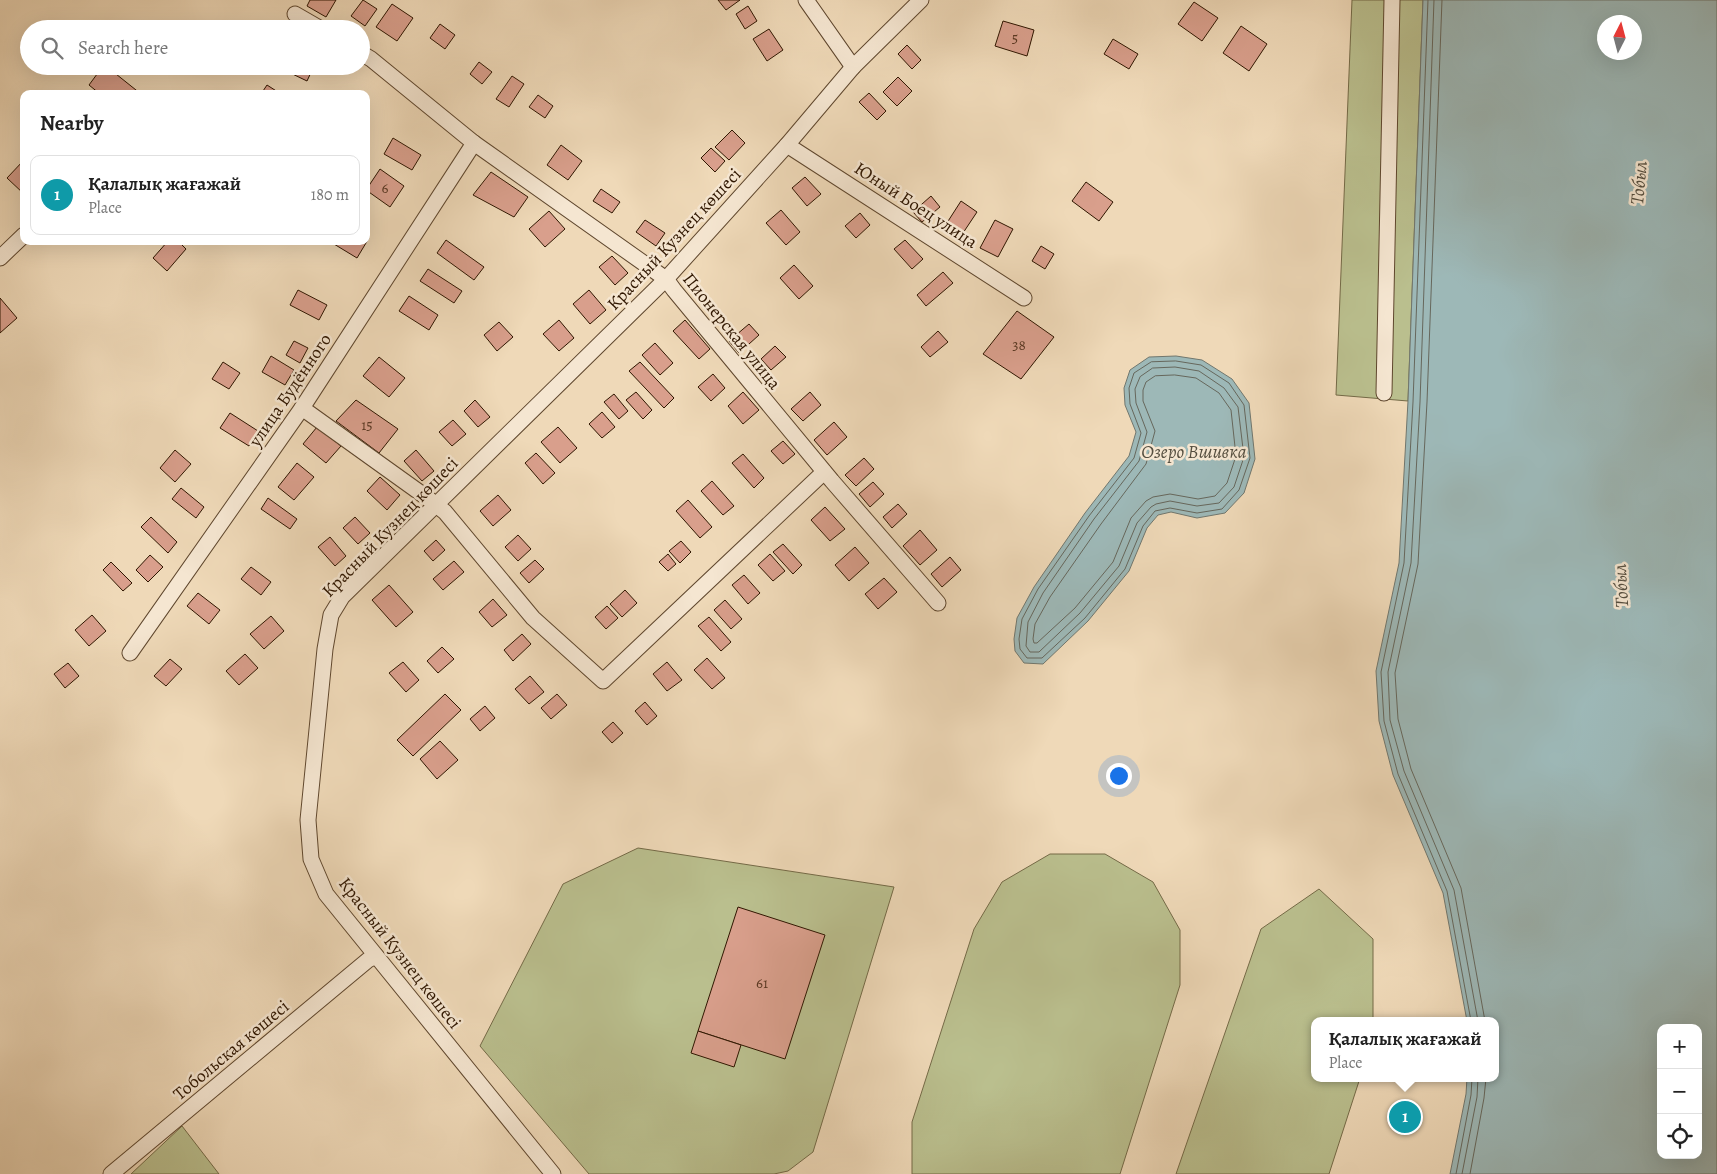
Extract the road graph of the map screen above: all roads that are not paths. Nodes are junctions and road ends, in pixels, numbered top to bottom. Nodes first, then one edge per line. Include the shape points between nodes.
1 (806, 0) edge
2 (921, 0) edge
3 (1392, 0) edge
4 (295, 14) dead end
5 (305, 20) edge
6 (370, 58) edge
7 (853, 67) junction
8 (474, 143) junction
9 (787, 145) junction
10 (20, 240) edge
11 (0, 258) edge
12 (666, 279) junction
13 (1024, 298) dead end
14 (1384, 393) dead end
15 (302, 408) junction
16 (824, 472) junction
17 (436, 504) junction
18 (938, 604) dead end
19 (130, 653) dead end
20 (376, 956) junction
21 (110, 1174) edge
22 (553, 1174) edge

1 - 7 street
2 - 7 street, Красный Кузнец көшесі
3 - 14 street
4 - 5 street
6 - 8 street, Пионерская улица
7 - 9 street, Красный Кузнец көшесі
8 - 12 street, Пионерская улица
8 - 15 street, улица Будённого
9 - 12 street, Красный Кузнец көшесі
9 - 13 street, Юный Боец улица
10 - 11 street
12 - 16 street, Пионерская улица
12 - 17 street, Красный Кузнец көшесі
15 - 17 street
15 - 19 street, улица Будённого
16 - 17 street via 603,681 533,618
16 - 18 street, Пионерская улица
17 - 20 street, Красный Кузнец көшесі via 342,597 331,615 324,648 308,820 311,859 326,894
20 - 21 street, Тобольская көшесі
20 - 22 street, Красный Кузнец көшесі

